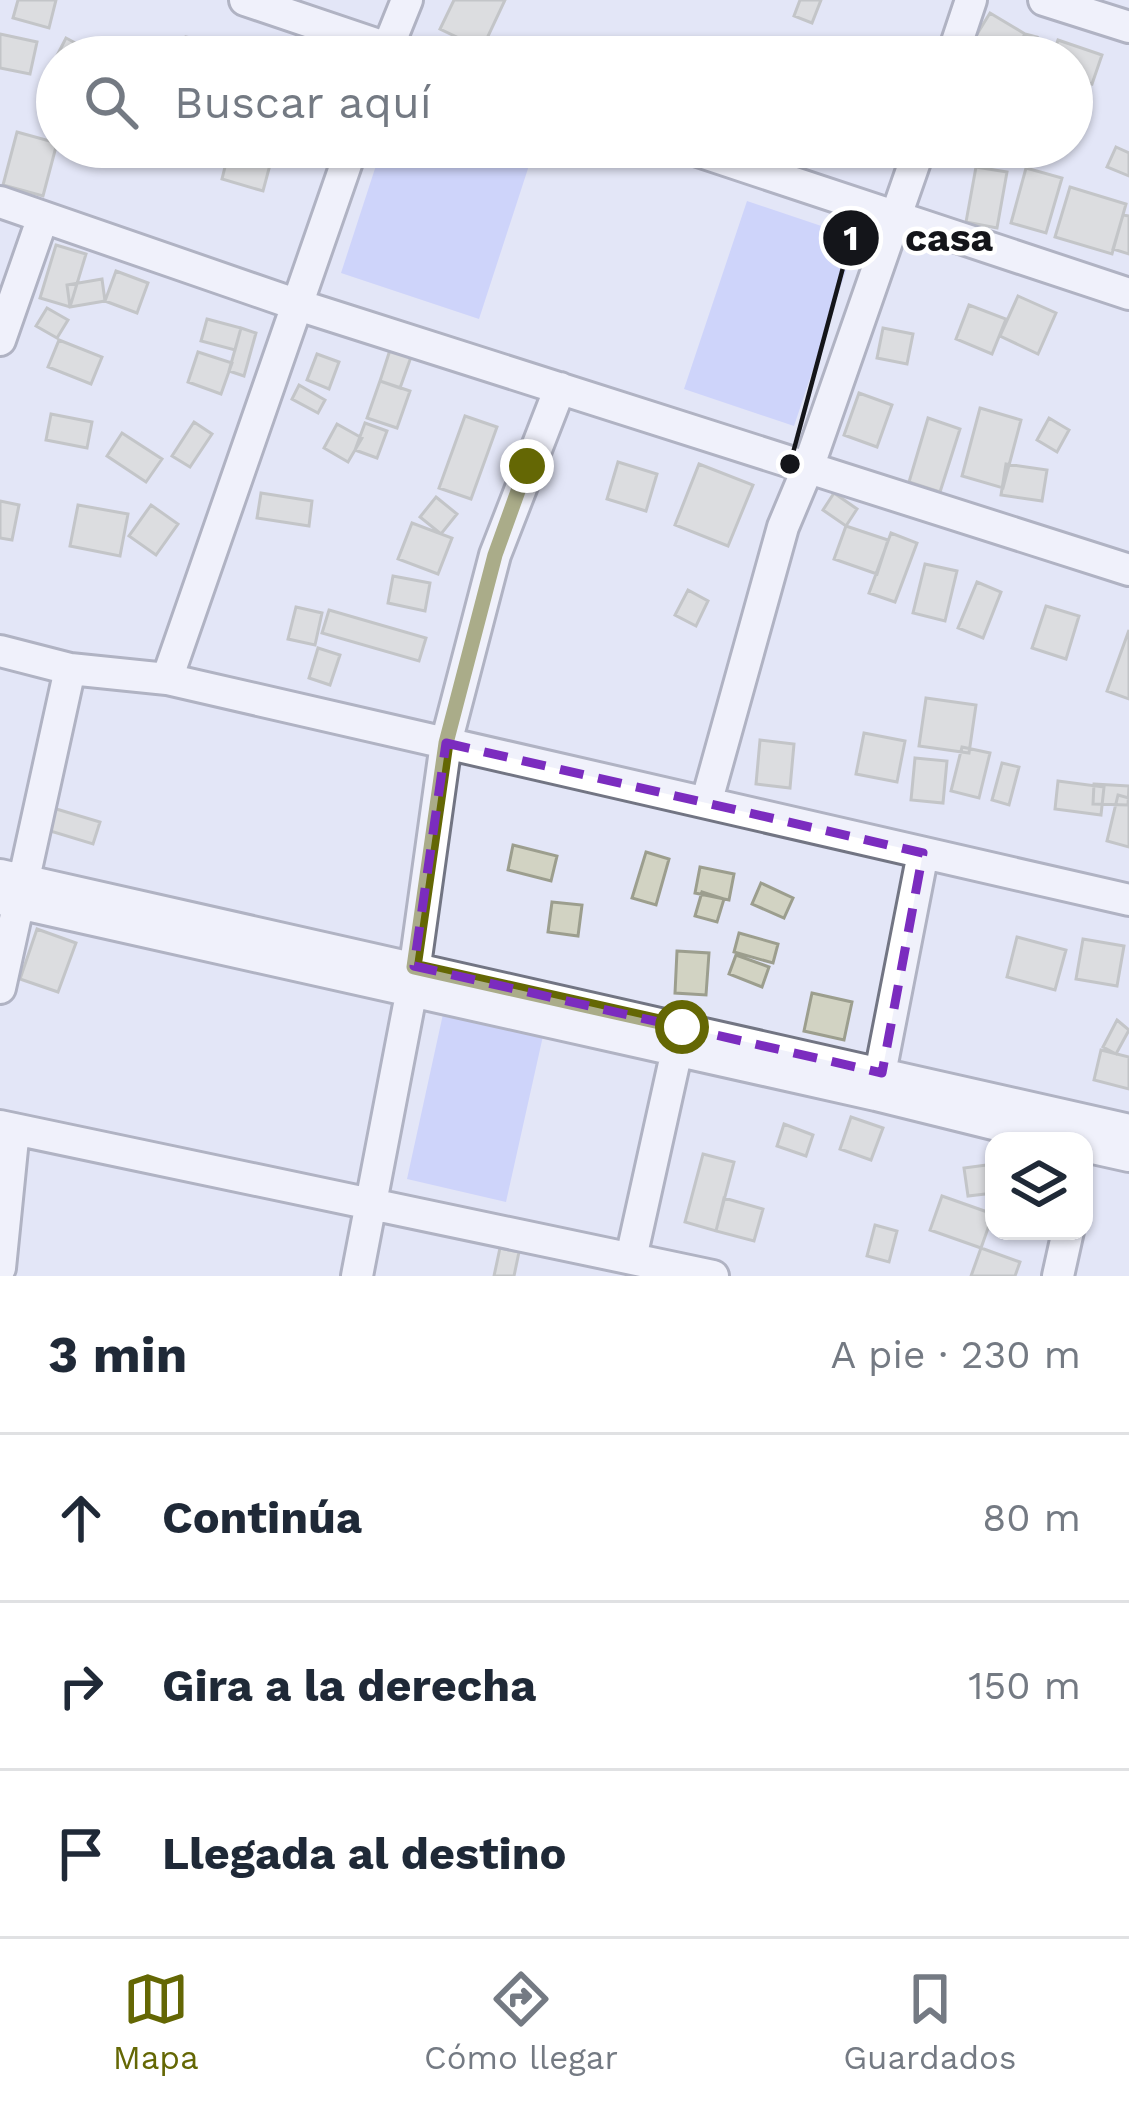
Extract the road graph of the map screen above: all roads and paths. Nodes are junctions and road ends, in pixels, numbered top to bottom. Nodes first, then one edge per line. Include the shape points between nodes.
1 (245, 0) edge
2 (407, 0) edge
3 (971, 0) edge
4 (1043, 0) edge
5 (1129, 27) edge
6 (345, 36) edge
7 (399, 36) edge
8 (959, 36) edge
9 (344, 168) edge
10 (749, 168) edge
11 (913, 168) edge
12 (0, 202) edge
13 (43, 217) junction
14 (896, 217) junction
15 (1129, 294) edge
16 (295, 304) junction
17 (0, 340) edge
18 (560, 388) junction
19 (808, 465) junction
20 (1129, 570) edge
21 (0, 651) edge
22 (70, 669) junction
23 (167, 679) junction
24 (446, 743) junction
25 (706, 800) junction
26 (923, 853) junction
27 (11, 890) edge
28 (1129, 900) edge
29 (413, 980) junction
30 (0, 988) edge
31 (680, 1039) junction
32 (879, 1084) junction
33 (7, 1127) edge
34 (1129, 1130) edge
35 (1041, 1132) edge
36 (1093, 1141) edge
37 (1093, 1147) edge
38 (1129, 1156) edge
39 (373, 1202) junction
40 (1067, 1240) edge
41 (646, 1266) edge
42 (0, 1268) edge
43 (356, 1276) edge
44 (713, 1276) edge
45 (1058, 1276) edge

1 - 6 street
2 - 7 street
3 - 8 street
4 - 5 street
9 - 16 street
10 - 14 street
11 - 14 street
12 - 13 street
13 - 16 street
13 - 17 street
14 - 15 street
14 - 19 street
16 - 18 street
16 - 23 street
18 - 19 street
18 - 24 street via 495,555
19 - 20 street
19 - 25 street via 766,580
21 - 22 street
22 - 23 street
22 - 27 street
23 - 24 street
24 - 25 street
24 - 29 street
25 - 26 street
26 - 28 street
26 - 32 street
27 - 29 street
27 - 30 street
29 - 31 street
29 - 39 street
31 - 32 street
31 - 41 street
32 - 35 street
33 - 39 street
33 - 42 street
34 - 36 street
37 - 38 street
39 - 41 street
39 - 43 street
40 - 45 street
41 - 44 street

